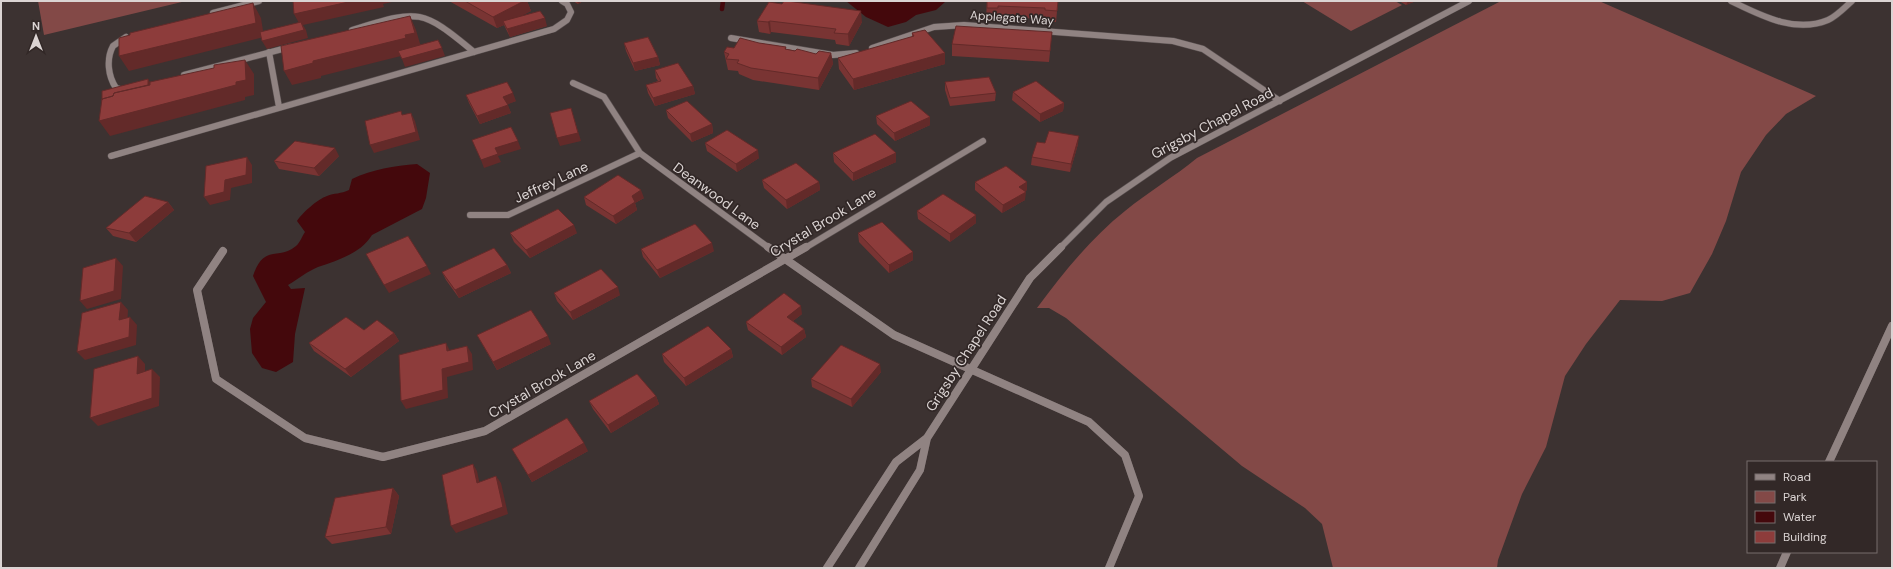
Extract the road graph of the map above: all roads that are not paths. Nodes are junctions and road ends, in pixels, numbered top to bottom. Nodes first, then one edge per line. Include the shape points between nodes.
1 (259, 1) edge
2 (562, 1) edge
3 (1469, 1) edge
4 (1731, 1) edge
5 (1852, 1) edge
6 (205, 15) edge
7 (346, 32) edge
8 (132, 35) edge
9 (731, 38) dead end
10 (296, 45) edge
11 (867, 50) edge
12 (269, 52) junction
13 (474, 52) junction
14 (860, 52) edge
15 (177, 77) edge
16 (573, 83) dead end
17 (128, 89) edge
18 (1280, 101) junction
19 (279, 107) junction
20 (983, 142) dead end
21 (640, 153) junction
22 (111, 156) dead end
23 (470, 216) dead end
24 (223, 251) dead end
25 (785, 260) junction
26 (1892, 326) edge
27 (971, 368) junction
28 (927, 438) junction
29 (1829, 461) edge
30 (1787, 553) edge
31 (827, 568) edge
32 (859, 568) edge
33 (1109, 568) edge
34 (1780, 568) edge

1 - 6 street
2 - 13 street via 571,12 564,24
3 - 18 street, Grigsby Chapel Road
4 - 5 street via 1767,18 1789,24 1811,24 1829,20
7 - 13 street via 406,15 422,16 446,30
8 - 17 street via 116,43 110,56 112,82 116,88
9 - 14 street via 833,55 852,55
10 - 12 street
11 - 18 street, Applegate Way via 934,28 964,25 1173,41 1203,49
12 - 15 street
12 - 19 street
13 - 19 street
16 - 21 street, Deanwood Lane via 604,96
18 - 27 street, Grigsby Chapel Road via 1170,158 1106,202 1030,278
19 - 22 street
20 - 25 street, Crystal Brook Lane
21 - 23 street, Jeffrey Lane via 508,216
21 - 25 street, Deanwood Lane
24 - 25 street, Crystal Brook Lane via 197,290 216,379 304,438 382,457 485,431
25 - 27 street, Deanwood Lane via 894,335
26 - 29 street
27 - 28 street, Grigsby Chapel Road
27 - 33 street, Deanwood Lane via 1089,422 1125,455 1139,496
28 - 31 street, Grigsby Chapel Road via 896,462
28 - 32 street, Grigsby Chapel Road via 920,470
30 - 34 street

